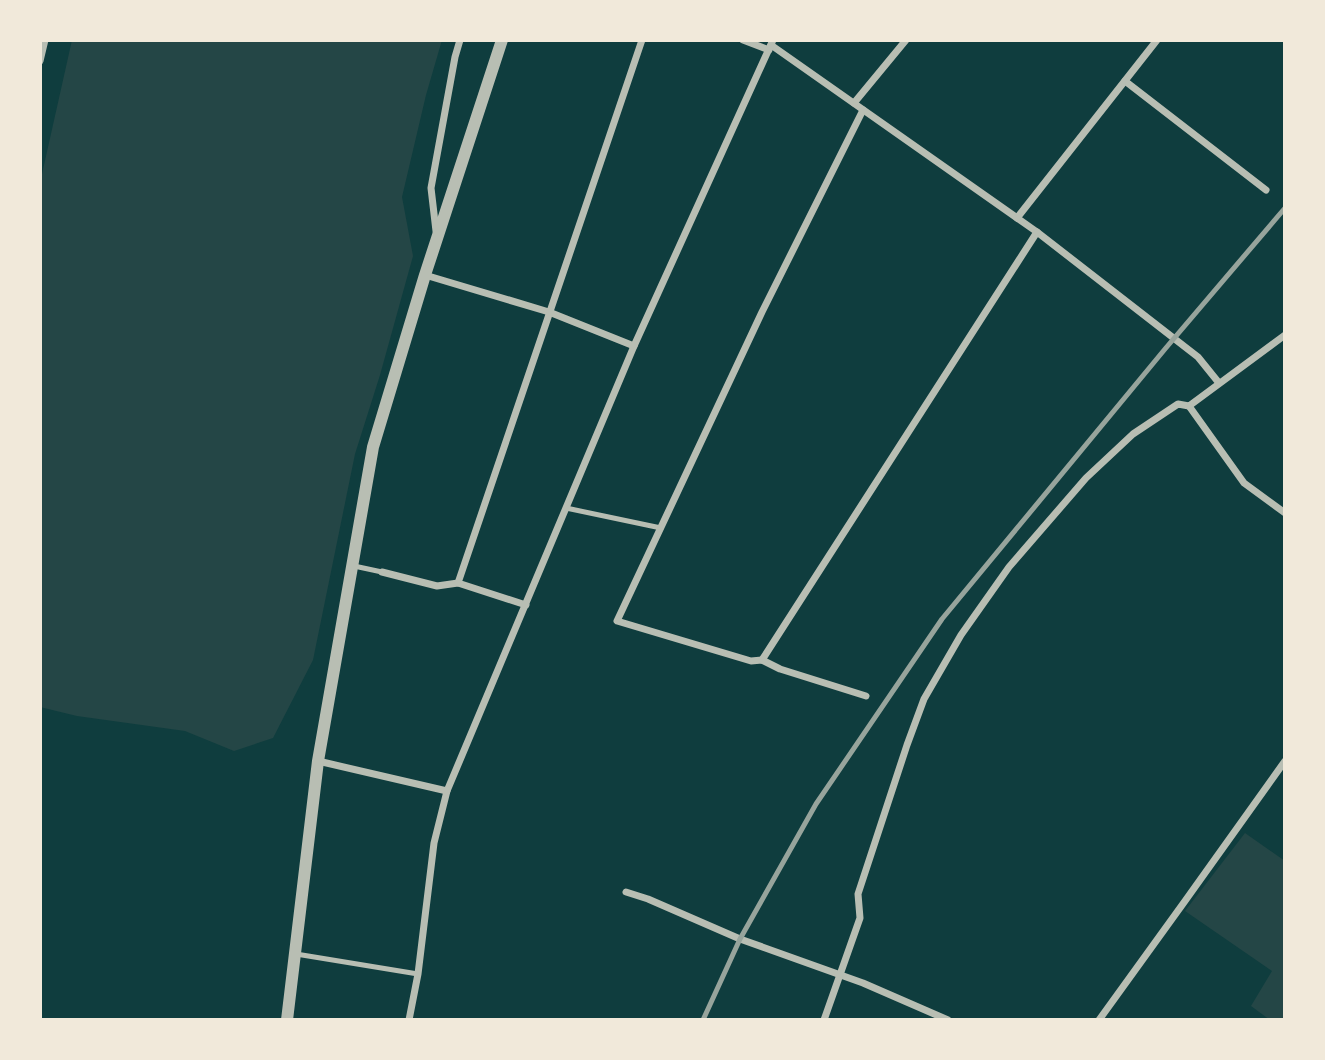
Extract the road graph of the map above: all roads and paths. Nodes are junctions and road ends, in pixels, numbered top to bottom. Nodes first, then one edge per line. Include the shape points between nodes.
1 (45, 40) edge
2 (460, 40) edge
3 (502, 40) edge
4 (642, 40) edge
5 (743, 40) edge
6 (906, 40) edge
7 (1157, 40) edge
8 (771, 45) edge
9 (40, 61) edge
10 (1125, 81) junction
11 (854, 103) junction
12 (863, 110) junction
13 (1266, 190) dead end
14 (1017, 218) junction
15 (1037, 232) junction
16 (437, 239) junction
17 (425, 275) junction
18 (549, 312) junction
19 (1285, 335) edge
20 (634, 346) junction
21 (1219, 383) junction
22 (1189, 406) junction
23 (566, 508) junction
24 (1285, 513) edge
25 (661, 528) junction
26 (351, 566) junction
27 (382, 572) joint
28 (458, 583) junction
29 (526, 605) junction
30 (762, 660) junction
31 (866, 696) dead end
32 (318, 761) junction
33 (1284, 763) edge
34 (447, 791) junction
35 (626, 892) dead end
36 (296, 954) junction
37 (418, 974) junction
38 (840, 976) junction
39 (287, 1020) edge
40 (409, 1020) edge
41 (824, 1020) edge
42 (948, 1020) edge
43 (1098, 1020) edge

1 - 9 street
2 - 16 street via 431,188
3 - 16 street
4 - 18 street
5 - 8 street
6 - 11 street
7 - 10 street
8 - 11 street
8 - 20 street
10 - 13 street
10 - 14 street
11 - 12 street
12 - 14 street
12 - 25 street
14 - 15 street
15 - 21 street via 1198,357
15 - 30 street
16 - 17 street
17 - 18 street
17 - 26 street via 373,447
18 - 20 street
18 - 28 street
19 - 21 street
20 - 23 street
21 - 22 street
22 - 24 street via 1244,483
22 - 38 street via 1178,404 1133,434 1086,478 1009,567 961,635 924,699 906,745 858,894 860,918
23 - 25 lane
23 - 29 street
25 - 30 street via 617,621 751,661
26 - 27 lane
26 - 32 street
27 - 28 street via 437,586
28 - 29 street
29 - 34 street
30 - 31 street
32 - 34 street
32 - 36 street
33 - 43 street
34 - 37 street via 434,843
35 - 38 street
36 - 37 lane
36 - 39 street
37 - 40 street
38 - 41 street
38 - 42 street

